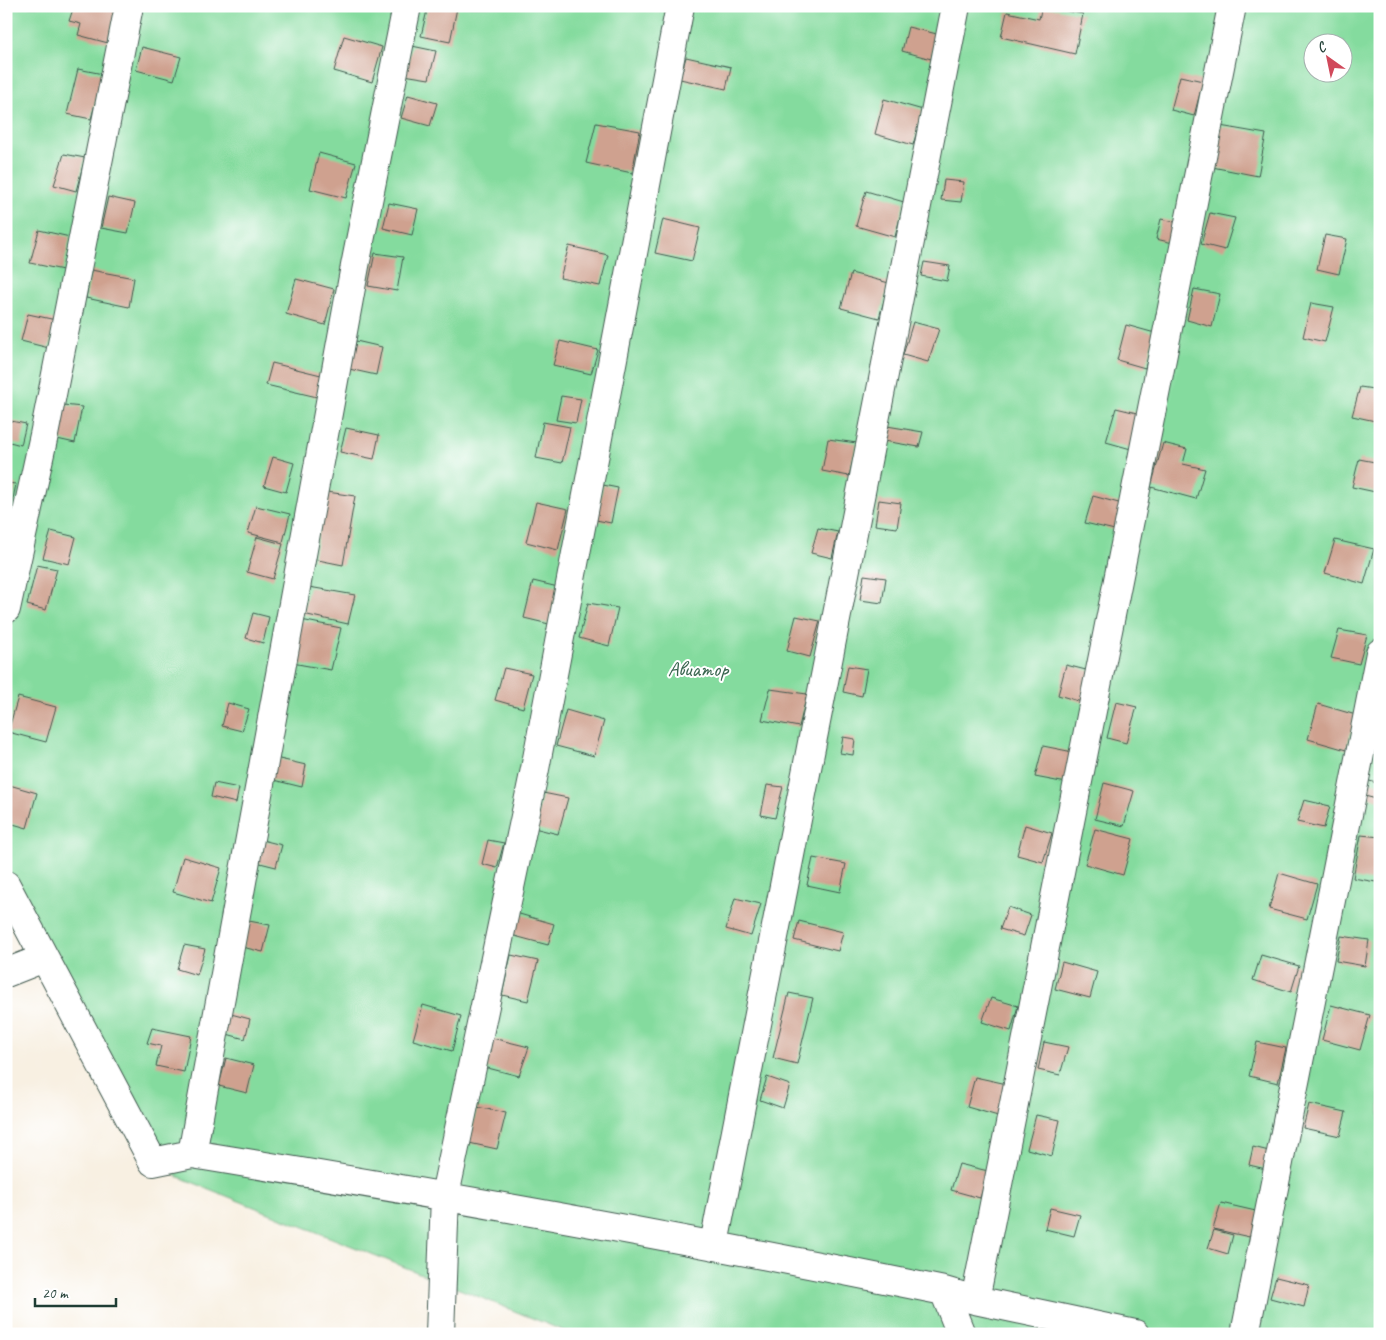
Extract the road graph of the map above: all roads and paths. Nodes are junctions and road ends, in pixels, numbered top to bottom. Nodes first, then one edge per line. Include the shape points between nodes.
1 (129, 6) edge
2 (407, 6) edge
3 (680, 6) edge
4 (956, 6) edge
5 (1232, 6) edge
6 (6, 609) edge
7 (1380, 653) edge
8 (6, 884) edge
9 (44, 958) junction
10 (6, 973) edge
11 (192, 1154) junction
12 (445, 1195) junction
13 (714, 1244) junction
14 (944, 1291) junction
15 (975, 1300) junction
16 (440, 1334) edge
17 (961, 1334) edge
18 (1135, 1334) edge
19 (1245, 1334) edge

1 - 6 street
2 - 11 street via 355,266
3 - 12 street via 535,769
4 - 13 street
5 - 15 street
7 - 19 street
8 - 9 street
9 - 10 street
9 - 11 street via 153,1162
11 - 12 street
12 - 13 street
12 - 16 street
13 - 14 street
14 - 15 street
14 - 17 street
15 - 18 street

